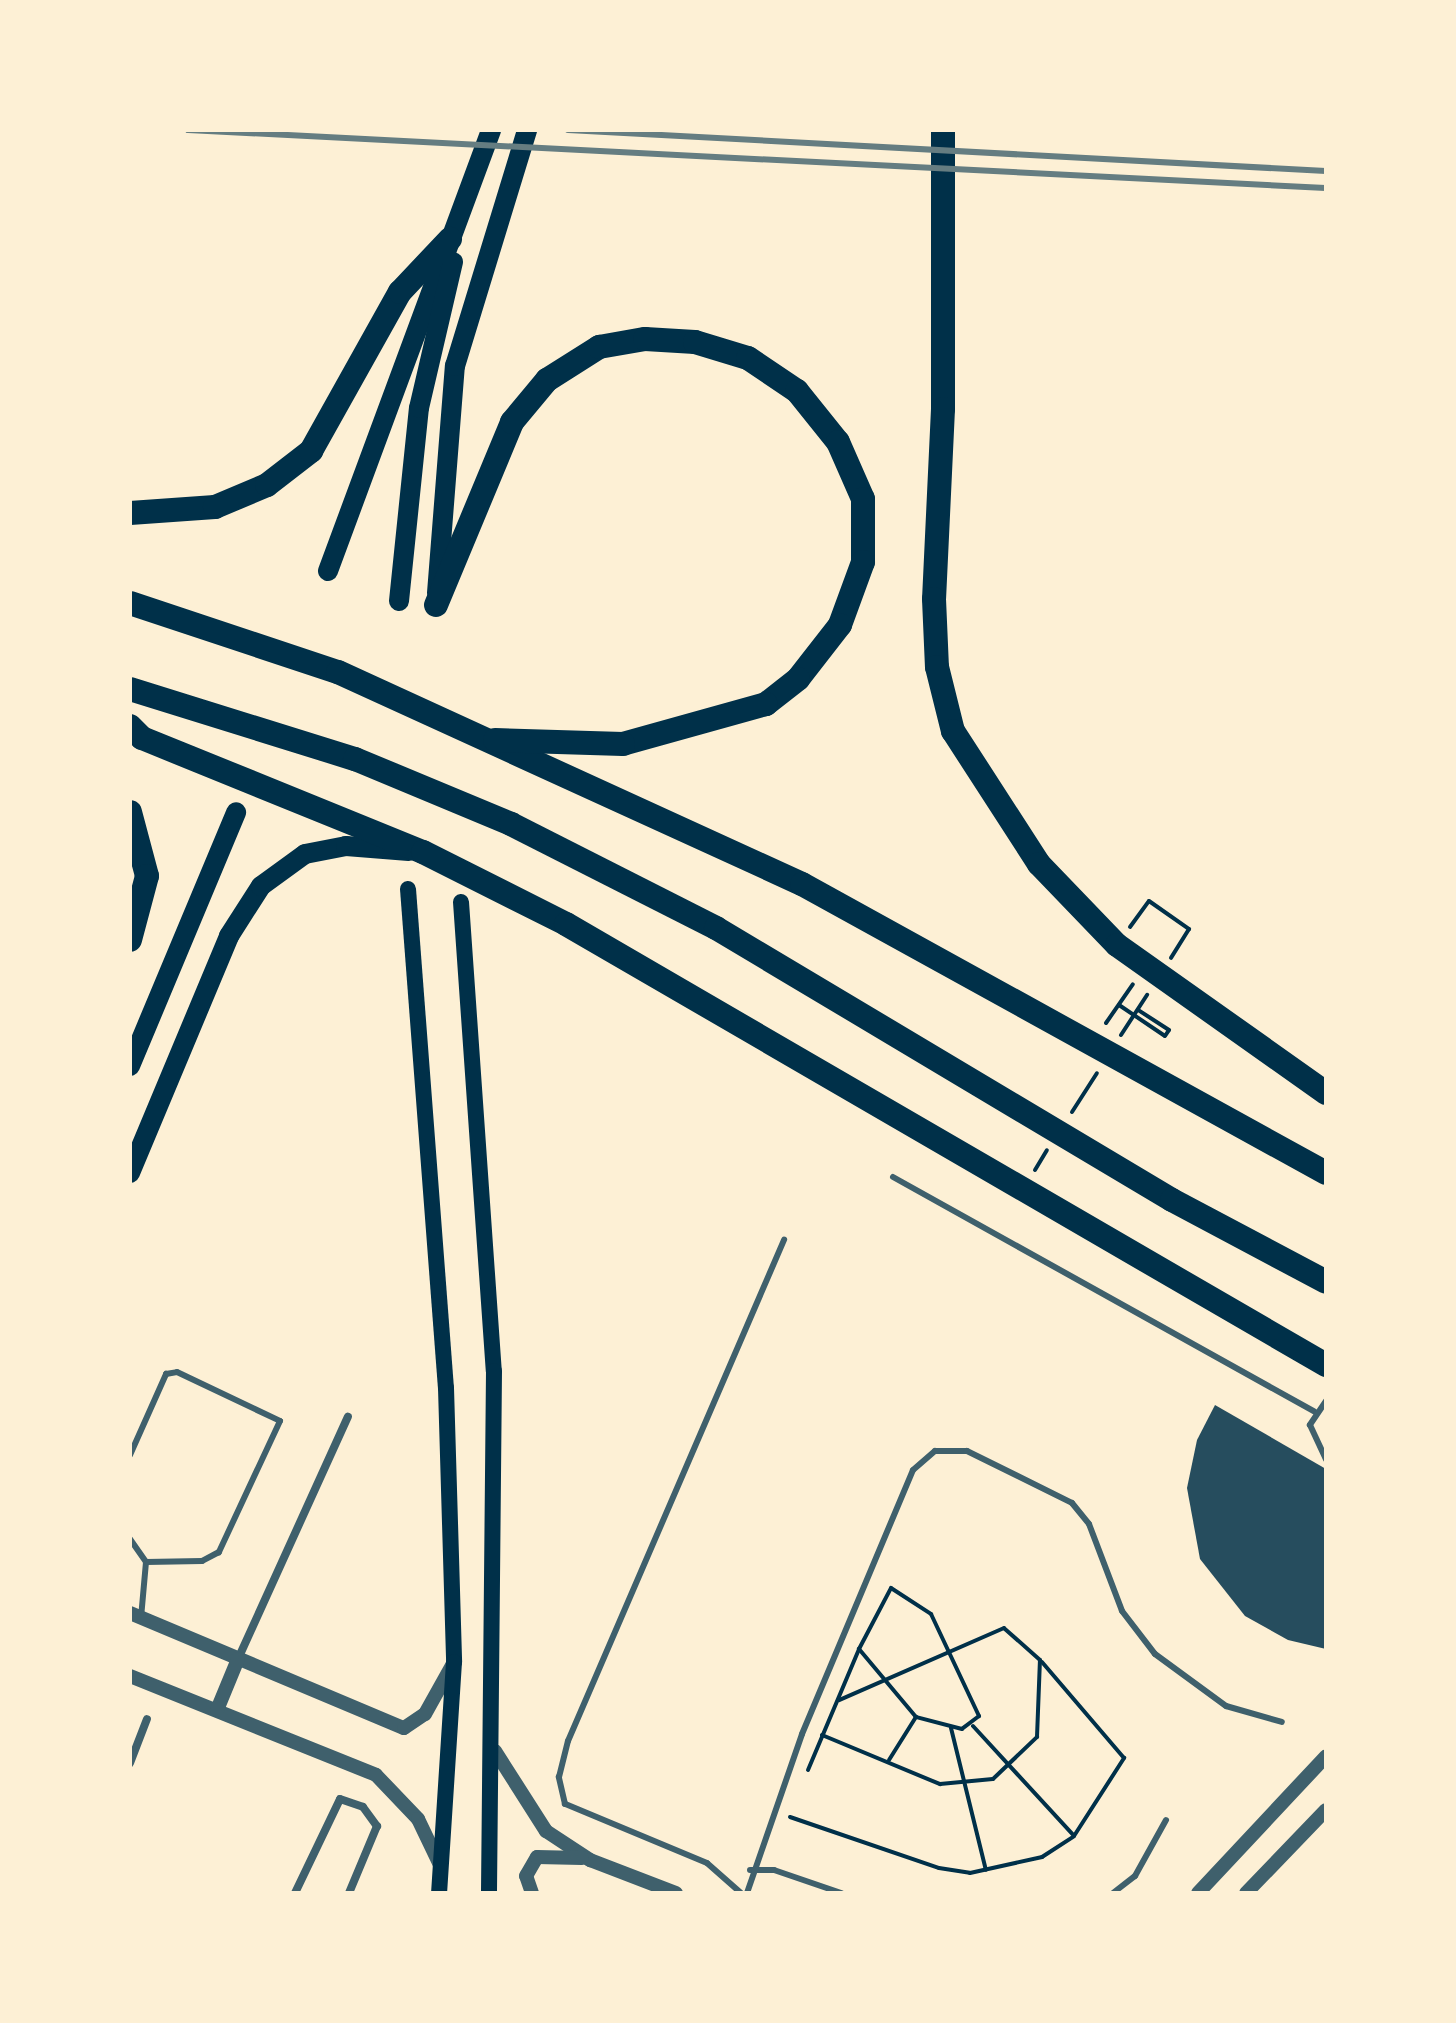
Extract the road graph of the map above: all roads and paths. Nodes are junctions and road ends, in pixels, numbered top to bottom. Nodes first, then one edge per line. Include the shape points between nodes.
1 (491, 130) edge
2 (527, 130) edge
3 (943, 130) edge
4 (450, 239) junction
5 (130, 513) edge
6 (328, 571) dead end
7 (399, 601) dead end
8 (130, 603) edge
9 (436, 605) joint
10 (130, 689) edge
11 (130, 726) edge
12 (481, 739) junction
13 (130, 812) edge
14 (236, 812) dead end
15 (423, 852) junction
16 (408, 889) dead end
17 (461, 902) dead end
18 (130, 940) edge
19 (1117, 945) junction
20 (1154, 973) junction
21 (1119, 1005) junction
22 (1138, 1010) junction
23 (1103, 1051) junction
24 (130, 1066) edge
25 (1326, 1093) edge
26 (1064, 1124) dead end
27 (1056, 1137) dead end
28 (130, 1173) edge
29 (1326, 1173) edge
30 (1031, 1175) dead end
31 (893, 1177) dead end
32 (784, 1240) dead end
33 (1326, 1282) edge
34 (1326, 1365) edge
35 (1326, 1401) edge
36 (1314, 1411) junction
37 (348, 1417) dead end
38 (130, 1455) edge
39 (1326, 1459) edge
40 (130, 1539) edge
41 (146, 1562) junction
42 (136, 1616) edge
43 (859, 1649) junction
44 (950, 1649) junction
45 (238, 1659) junction
46 (1040, 1660) junction
47 (454, 1662) junction
48 (130, 1676) edge
49 (881, 1681) junction
50 (837, 1701) junction
51 (217, 1710) junction
52 (916, 1717) junction
53 (147, 1719) dead end
54 (1282, 1722) dead end
55 (973, 1725) junction
56 (951, 1728) junction
57 (821, 1735) junction
58 (495, 1751) junction
59 (1326, 1756) edge
60 (889, 1760) junction
61 (130, 1763) edge
62 (1012, 1767) junction
63 (805, 1776) dead end
64 (963, 1786) junction
65 (795, 1803) dead end
66 (1326, 1810) edge
67 (790, 1817) junction
68 (1166, 1820) dead end
69 (786, 1830) dead end
70 (1074, 1836) junction
71 (590, 1860) junction
72 (441, 1868) junction
73 (750, 1870) junction
74 (986, 1870) junction
75 (295, 1893) edge
76 (349, 1893) edge
77 (439, 1893) edge
78 (489, 1893) edge
79 (532, 1893) edge
80 (676, 1893) edge
81 (744, 1893) edge
82 (841, 1893) edge
83 (1113, 1893) edge
84 (1198, 1893) edge
85 (1246, 1893) edge

1 - 4 main road
2 - 9 main road via 455,366
3 - 19 highway via 937,667 953,731 990,796 1039,864
4 - 5 highway via 400,292 311,451 267,485 215,507
4 - 6 main road
4 - 7 main road via 455,254 419,408
8 - 12 highway via 338,672
9 - 12 highway via 512,422 547,380 599,347 645,339 695,342 748,358 797,391 838,442 863,499 863,562 840,625 798,679 766,704 623,744
10 - 33 highway via 355,759 511,824 716,928 1172,1200
11 - 15 highway via 142,738
12 - 23 highway via 802,884
13 - 18 highway via 147,876
14 - 24 main road
15 - 28 main road via 346,846 305,854 261,886 229,936
15 - 34 highway via 566,924
16 - 47 main road via 446,1388
17 - 58 main road via 494,1371
19 - 20 highway
19 - 20 path via 1149,901 1189,929
20 - 21 path
20 - 22 path
20 - 25 highway
21 - 22 path via 1165,1036 1169,1030
21 - 23 path
22 - 23 path
23 - 26 path
23 - 29 highway
27 - 30 path
31 - 36 lane
32 - 81 lane via 568,1741 559,1777 565,1804 707,1863
35 - 36 lane
36 - 39 lane via 1311,1438
37 - 45 street
38 - 41 lane via 166,1374 177,1372 280,1421 219,1552 202,1561
40 - 41 lane
41 - 42 lane
42 - 45 street
43 - 44 path via 891,1588 922,1605
43 - 49 path
43 - 50 path
44 - 46 path via 1010,1627
44 - 49 path
44 - 55 path via 979,1706
45 - 47 street via 404,1728 425,1714
45 - 51 street
46 - 62 path via 1037,1737
46 - 70 path via 1123,1752 1110,1785
47 - 72 main road
48 - 51 street
49 - 50 path
49 - 52 path
50 - 57 path
51 - 72 street via 376,1775 418,1819
52 - 56 path
52 - 60 path
53 - 61 street
54 - 73 lane via 1226,1706 1155,1654 1122,1611 1089,1524 1072,1503 967,1451 935,1451 913,1470
55 - 56 path
55 - 62 path
56 - 64 path
57 - 60 path
57 - 63 path
58 - 71 street via 546,1831
58 - 78 main road
59 - 84 street
60 - 64 path
62 - 64 path
62 - 70 path
64 - 74 path
65 - 67 path
66 - 85 street
67 - 69 path
67 - 74 path via 939,1868
68 - 83 lane via 1135,1876
70 - 74 path via 1042,1857
71 - 79 street via 537,1857 526,1876
71 - 80 street
72 - 77 main road
73 - 81 lane
73 - 82 lane via 774,1870
75 - 76 street via 333,1803 363,1807 377,1826

